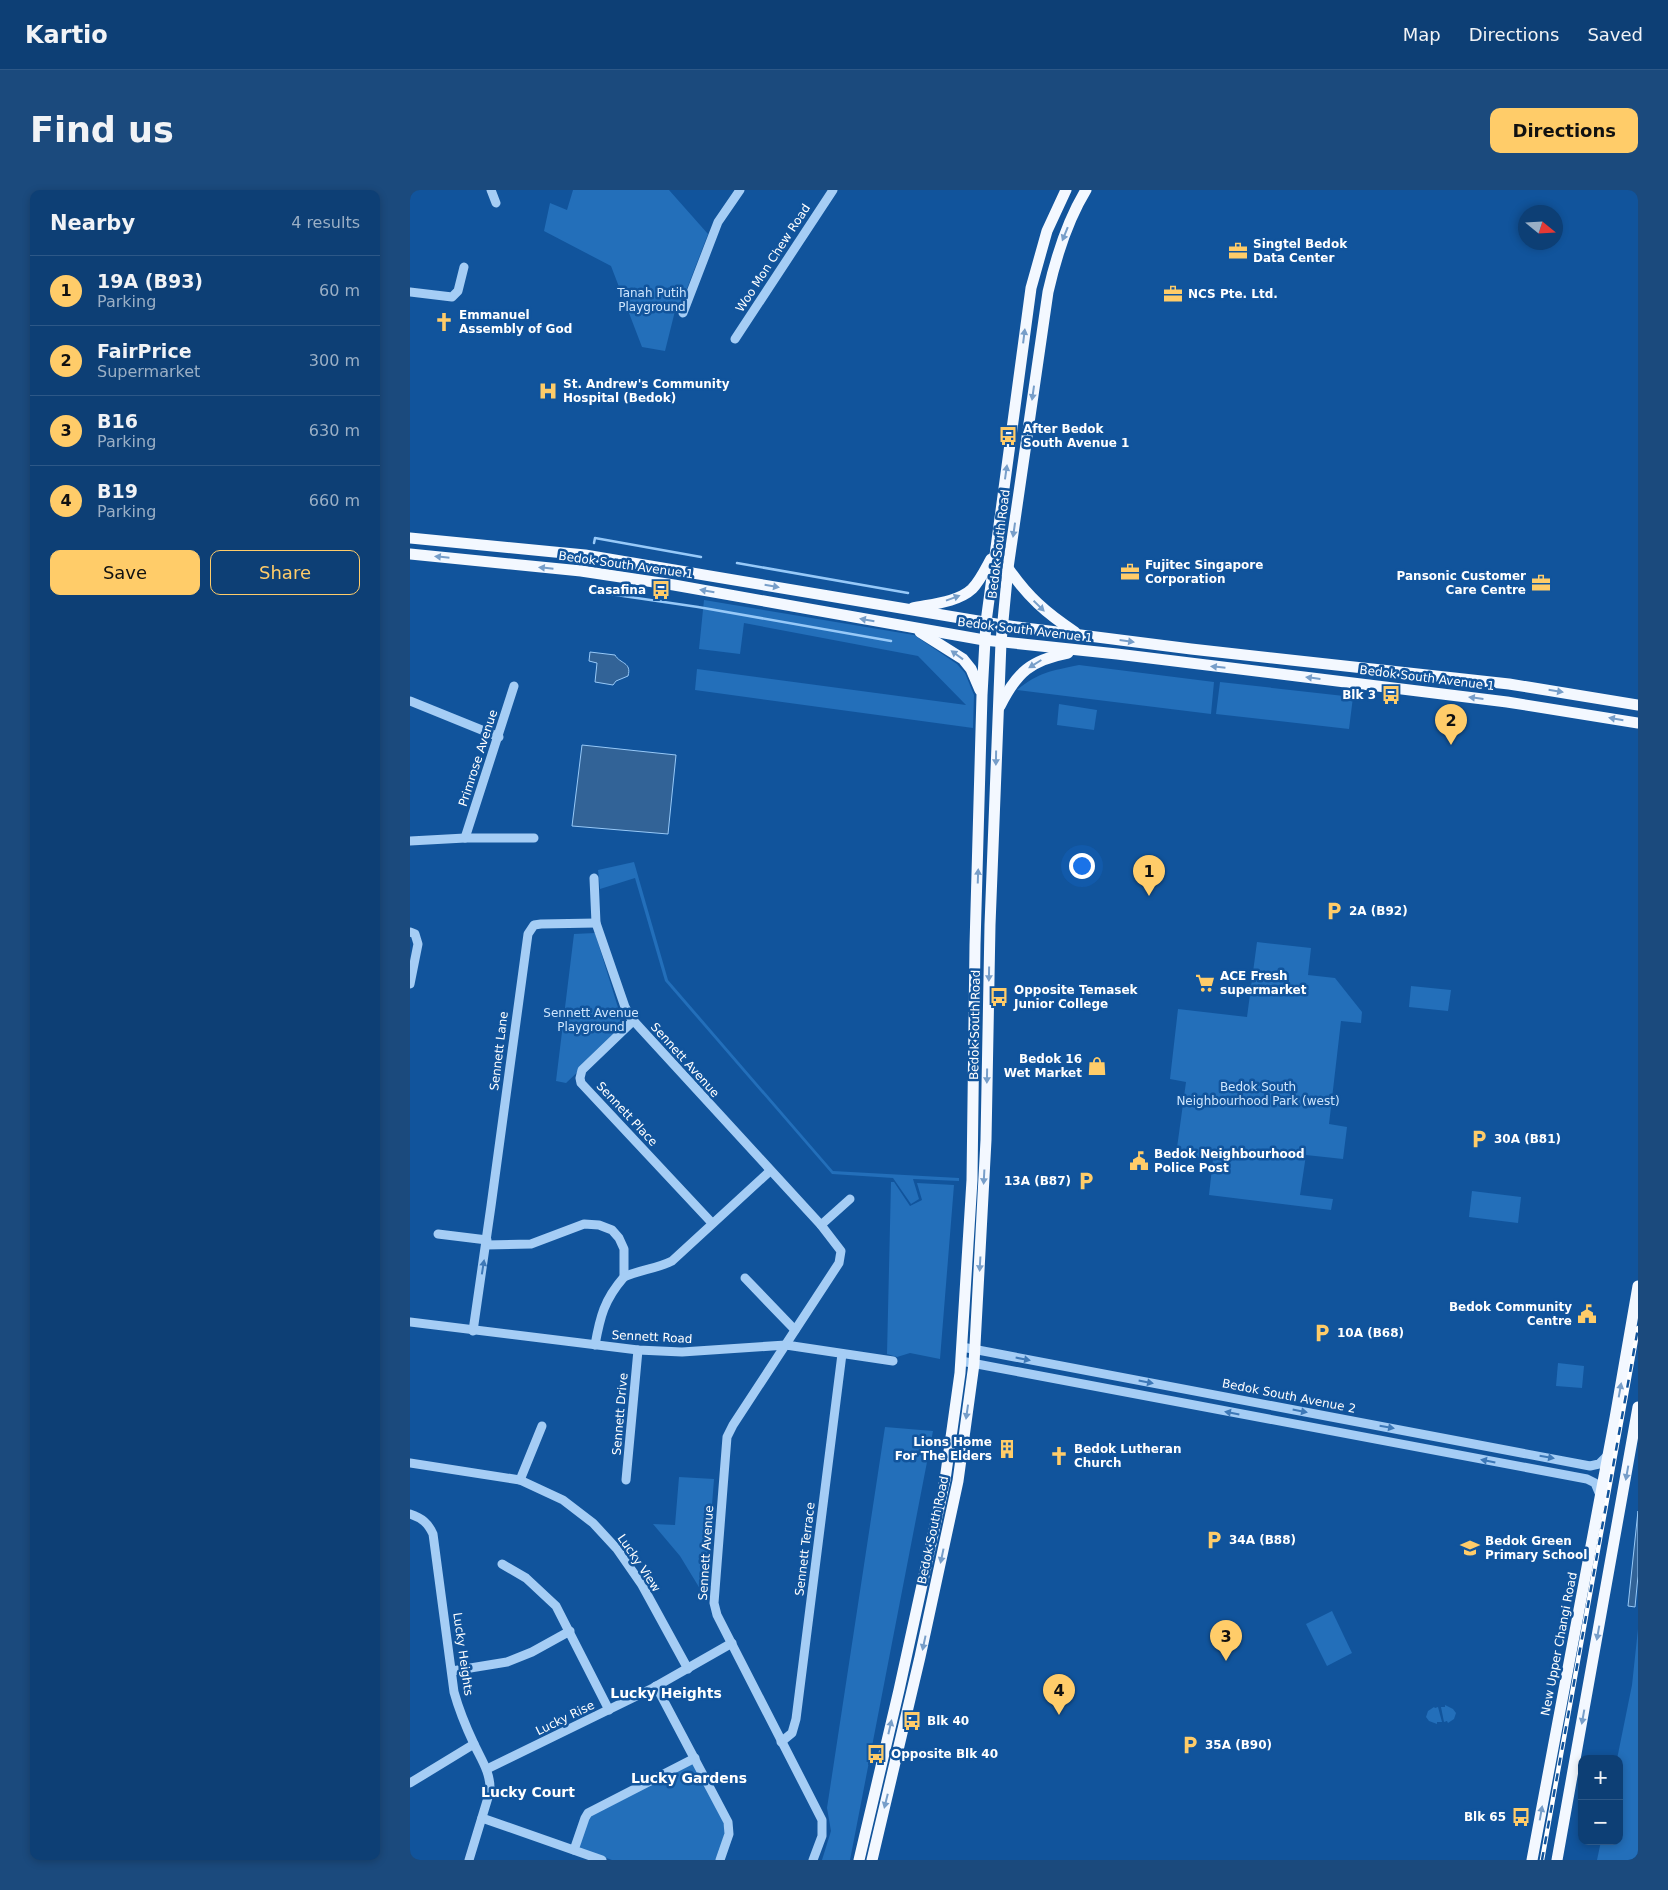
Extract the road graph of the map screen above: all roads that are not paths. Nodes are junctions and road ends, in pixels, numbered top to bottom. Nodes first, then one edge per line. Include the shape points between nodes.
1 (491, 190) edge
2 (740, 190) edge
3 (833, 190) edge
4 (1066, 190) edge
5 (1086, 190) edge
6 (496, 203) dead end
7 (464, 267) dead end
8 (410, 292) edge
9 (682, 313) dead end
10 (735, 339) dead end
11 (410, 531) edge
12 (410, 538) edge
13 (456, 542) junction
14 (410, 554) edge
15 (994, 555) junction
16 (1008, 568) junction
17 (906, 609) junction
18 (986, 622) junction
19 (1002, 625) junction
20 (915, 628) junction
21 (1078, 634) junction
22 (984, 640) junction
23 (1000, 642) junction
24 (1081, 650) junction
25 (514, 686) dead end
26 (982, 695) junction
27 (410, 702) edge
28 (1638, 705) edge
29 (998, 710) junction
30 (1638, 723) edge
31 (499, 737) junction
32 (465, 838) junction
33 (534, 838) dead end
34 (410, 841) edge
35 (594, 878) dead end
36 (596, 923) junction
37 (410, 932) edge
38 (410, 984) edge
39 (633, 1021) junction
40 (770, 1171) junction
41 (850, 1199) dead end
42 (970, 1215) junction
43 (982, 1215) junction
44 (712, 1224) junction
45 (821, 1225) junction
46 (438, 1234) dead end
47 (486, 1242) junction
48 (624, 1278) junction
49 (745, 1278) dead end
50 (1638, 1286) edge
51 (410, 1322) edge
52 (795, 1330) junction
53 (473, 1331) junction
54 (595, 1345) junction
55 (786, 1345) junction
56 (962, 1347) junction
57 (638, 1350) junction
58 (975, 1350) junction
59 (842, 1354) junction
60 (893, 1361) dead end
61 (961, 1362) junction
62 (974, 1364) junction
63 (1638, 1407) edge
64 (542, 1426) dead end
65 (1608, 1455) junction
66 (410, 1463) edge
67 (520, 1480) junction
68 (626, 1480) dead end
69 (1600, 1496) junction
70 (410, 1514) edge
71 (502, 1564) dead end
72 (570, 1631) junction
73 (732, 1643) junction
74 (688, 1669) junction
75 (452, 1671) junction
76 (656, 1686) junction
77 (609, 1710) junction
78 (781, 1742) junction
79 (474, 1744) junction
80 (695, 1758) junction
81 (487, 1769) junction
82 (410, 1783) edge
83 (482, 1818) junction
84 (574, 1850) junction
85 (469, 1860) edge
86 (602, 1860) edge
87 (720, 1860) edge
88 (813, 1860) edge
89 (859, 1860) edge
90 (872, 1860) edge
91 (1532, 1860) edge
92 (1557, 1860) edge

1 - 6 street
2 - 9 street via 718,222
3 - 10 street, Woo Mon Chew Road
15 -> 4 main road, Bedok South Road via 1031,288 1044,238
5 -> 16 main road, Bedok South Road via 1064,235 1048,292
7 - 8 street via 458,291 452,296
11 - 13 main road
12 - 13 main road, Bedok South Avenue 1
13 -> 17 main road, Bedok South Avenue 1 via 585,555
20 -> 14 main road, Bedok South Avenue 1 via 581,571
17 -> 15 main road via 954,599 970,591
15 - 18 main road, Bedok South Road
16 - 19 main road, Bedok South Road
16 -> 21 main road via 1045,612
17 - 18 main road, Bedok South Avenue 1
18 - 19 main road, Bedok South Avenue 1
18 - 22 main road, Bedok South Road
19 - 21 main road, Bedok South Avenue 1
19 - 23 main road, Bedok South Road
20 - 22 main road, Bedok South Avenue 1
26 -> 20 main road via 963,659
21 -> 28 main road, Bedok South Avenue 1 via 1509,684
22 - 23 main road, Bedok South Avenue 1
22 - 26 main road, Bedok South Road
23 - 24 main road, Bedok South Avenue 1
23 - 29 main road, Bedok South Road
24 -> 29 main road via 1047,657 1033,664 1019,675
30 -> 24 main road, Bedok South Avenue 1 via 1506,702
25 - 31 street, Primrose Avenue
42 -> 26 main road, Bedok South Road
27 - 31 street
29 -> 43 main road, Bedok South Road
31 - 32 street, Primrose Avenue
32 - 33 street
32 - 34 street
35 - 36 street, Sennett Avenue
36 - 39 street, Sennett Avenue via 625,1007
36 - 47 street, Sennett Lane via 534,925 528,934
37 - 38 street via 418,941
39 - 40 street, Sennett Avenue
39 - 44 street, Sennett Place via 582,1070 580,1078
40 - 44 street
40 - 45 street, Sennett Avenue
41 - 45 street
42 - 43 main road
42 - 56 main road, Bedok South Road
43 -> 58 main road, Bedok South Road
44 - 48 street via 672,1261
45 - 52 street, Sennett Avenue via 841,1256
46 - 47 street
47 - 48 street via 531,1244 584,1224 599,1225 612,1230 620,1238 624,1249
53 -> 47 street, Sennett Lane
48 - 54 street via 605,1305
49 - 52 street
65 -> 50 main road, New Upper Changi Road
51 - 53 street, Sennett Road
52 - 55 street, Sennett Avenue
53 - 54 street, Sennett Road
54 - 57 street, Sennett Road
55 - 57 street, Sennett Road via 682,1352
55 - 59 street, Sennett Road
55 - 73 street, Sennett Avenue via 728,1437 714,1603
56 - 58 street, Bedok South Avenue 2
56 - 61 main road, Bedok South Road
57 - 68 street, Sennett Drive
58 - 62 main road, Bedok South Road
58 -> 65 street, Bedok South Avenue 2 via 1590,1466 1599,1464
59 - 60 street, Sennett Road
59 - 78 street, Sennett Terrace via 796,1718 792,1732
61 - 62 street
89 -> 61 main road, Bedok South Road via 945,1480
69 -> 62 street via 1595,1483 1587,1479
62 -> 90 main road, Bedok South Road via 958,1481
63 -> 92 main road
64 - 67 street
65 - 69 main road, New Upper Changi Road
66 - 67 street, Lucky View
67 - 74 street, Lucky View via 563,1500 593,1522 617,1549 642,1585
91 -> 69 main road, New Upper Changi Road
70 - 75 street, Lucky Heights via 429,1525 433,1534
71 - 72 street via 526,1578 551,1600
72 - 75 street via 507,1662
72 - 77 street
73 - 74 street, Lucky Rise
73 - 78 street, Sennett Avenue
74 - 76 street, Lucky Rise
75 - 79 street, Lucky Heights via 459,1711
76 - 77 street, Lucky Rise
76 - 80 street
77 - 81 street, Lucky Rise
78 - 88 street, Sennett Avenue via 822,1820 822,1836
79 - 81 street, Lucky Heights
79 - 82 street
80 - 84 street via 588,1813
80 - 87 street via 728,1823 728,1836
81 - 83 street, Lucky Heights via 491,1783
83 - 84 street
83 - 85 street, Lucky Heights
84 - 86 street

